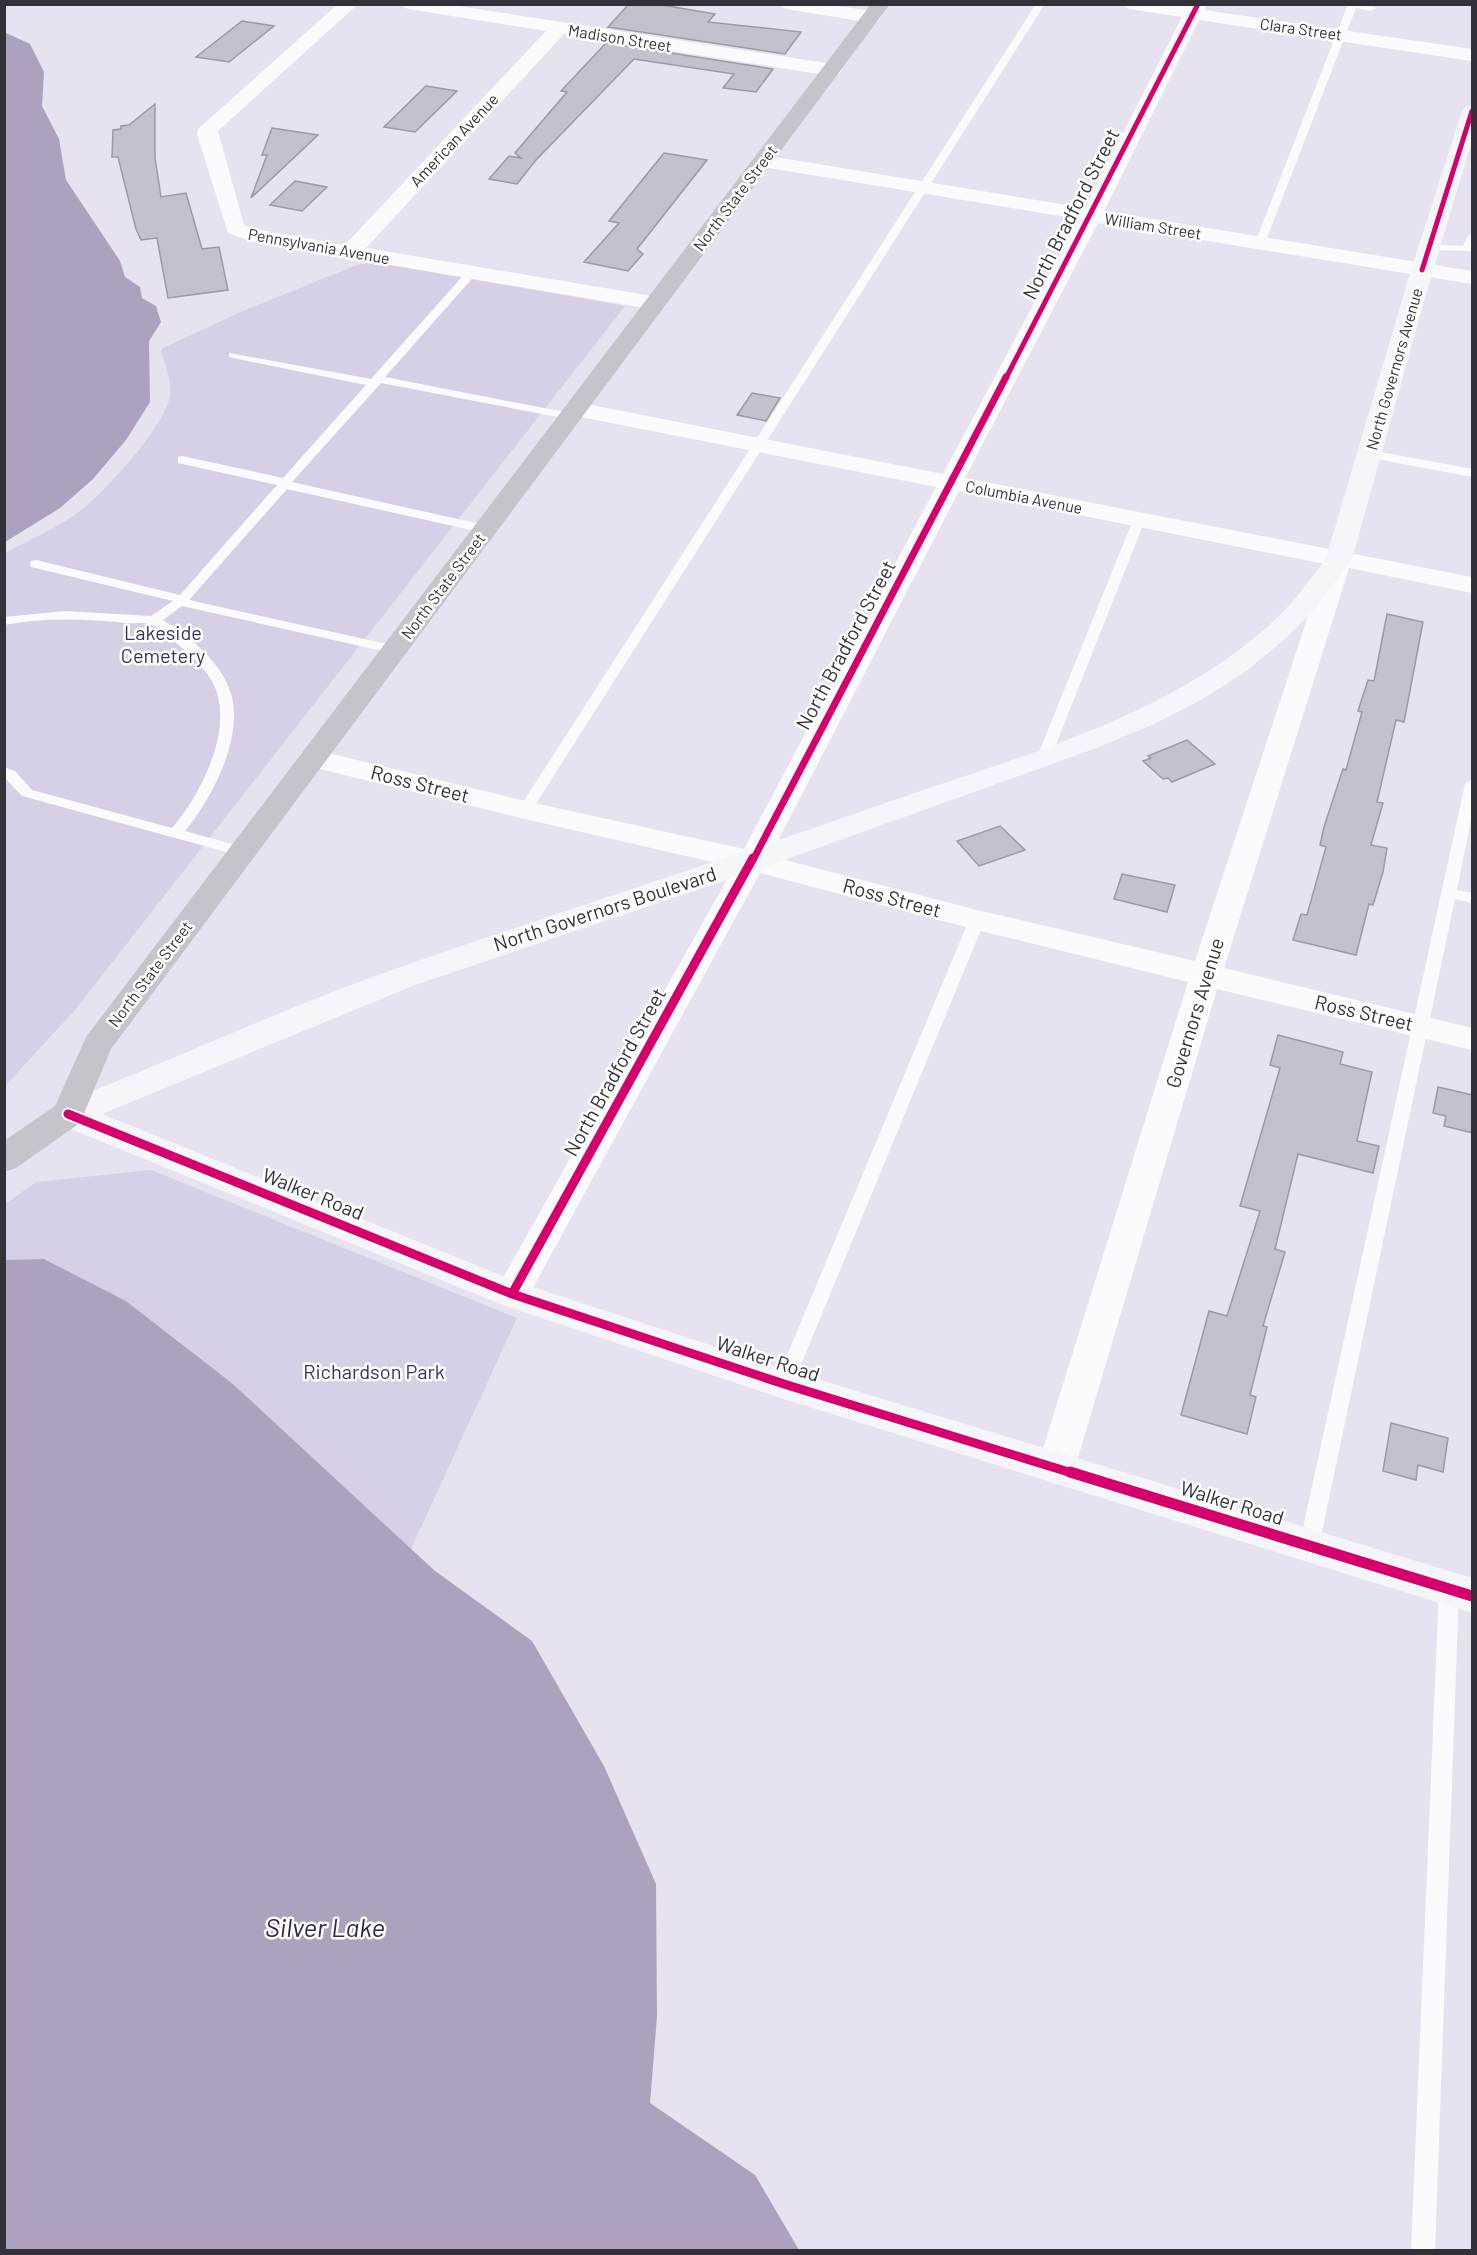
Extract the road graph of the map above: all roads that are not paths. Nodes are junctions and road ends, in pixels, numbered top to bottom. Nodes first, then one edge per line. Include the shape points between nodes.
1 (349, 4) edge
2 (408, 4) edge
3 (786, 4) edge
4 (1041, 4) edge
5 (1129, 4) edge
6 (1353, 5) edge
7 (1371, 8) dead end
8 (1196, 9) edge
9 (876, 11) edge
10 (558, 29) junction
11 (1341, 35) junction
12 (1473, 55) edge
13 (832, 70) junction
14 (1473, 111) edge
15 (1469, 141) edge
16 (763, 161) junction
17 (924, 188) junction
18 (1091, 216) junction
19 (1473, 238) edge
20 (1260, 243) junction
21 (1429, 247) junction
22 (350, 252) junction
23 (1422, 270) junction
24 (473, 271) junction
25 (1473, 278) edge
26 (656, 303) junction
27 (233, 355) dead end
28 (376, 381) junction
29 (573, 413) junction
30 (759, 445) junction
31 (1370, 454) junction
32 (182, 460) dead end
33 (1473, 473) edge
34 (284, 483) junction
35 (951, 483) junction
36 (1139, 519) junction
37 (485, 529) junction
38 (1339, 559) junction
39 (36, 564) dead end
40 (1473, 585) edge
41 (181, 600) junction
42 (4, 621) edge
43 (153, 621) junction
44 (396, 650) junction
45 (1044, 757) junction
46 (312, 758) junction
47 (4, 771) edge
48 (1473, 784) edge
49 (525, 810) junction
50 (176, 833) junction
51 (241, 852) junction
52 (753, 861) junction
53 (1449, 893) junction
54 (1473, 898) edge
55 (976, 920) junction
56 (1206, 975) junction
57 (1420, 1026) junction
58 (1473, 1039) edge
59 (68, 1114) junction
60 (4, 1159) edge
61 (513, 1294) junction
62 (784, 1384) junction
63 (1056, 1468) junction
64 (1309, 1546) junction
65 (1461, 1593) edge
66 (1423, 2250) edge

1 - 22 street, Pennsylvania Avenue via 213,124 207,134 235,229
2 - 10 street, Madison Street
3 - 9 street
4 - 17 lane
5 - 8 street, Clara Street
6 - 7 lane
6 - 11 lane
8 - 11 street, Clara Street
8 - 18 street, North Bradford Street
9 - 13 main road, North State Street
10 - 13 street, Madison Street
10 - 22 street, American Avenue
11 - 12 street, Clara Street
11 - 20 lane
13 - 16 main road, North State Street
14 - 15 main road, North Governors Avenue
15 - 21 main road, North Governors Avenue
16 - 17 street, William Street
16 - 26 main road, North State Street
17 - 18 street, William Street
17 - 30 lane
18 - 20 street, William Street
18 - 35 street, North Bradford Street
19 - 21 lane via 1466,249
20 - 23 street, William Street
21 - 23 main road, North Governors Avenue
22 - 24 street, Pennsylvania Avenue
23 - 25 street, William Street
23 - 31 main road, North Governors Avenue
24 - 26 street, Pennsylvania Avenue
24 - 28 lane
26 - 29 main road, North State Street
27 - 28 lane
28 - 29 lane
28 - 34 lane
29 - 30 street, Columbia Avenue
29 - 37 main road, North State Street
30 - 35 street, Columbia Avenue
30 - 49 lane
31 - 33 lane
31 - 38 main road, North Governors Avenue
32 - 34 lane
34 - 37 lane
34 - 41 lane
35 - 36 street, Columbia Avenue
35 - 52 street, North Bradford Street
36 - 38 street, Columbia Avenue
36 - 45 lane
37 - 44 main road, North State Street
38 - 40 street, Columbia Avenue
38 - 45 main road, North Governors Boulevard via 1306,603 1235,666 1144,718
38 - 56 street, Governors Avenue
39 - 41 lane
41 - 43 lane
41 - 44 lane
42 - 43 lane via 76,614
43 - 50 lane via 200,656 219,681 226,700 224,736 214,771 198,805
44 - 46 main road, North State Street
45 - 52 main road, North Governors Boulevard
46 - 49 street, Ross Street
46 - 51 main road, North State Street
47 - 50 lane via 27,793
48 - 53 lane
49 - 52 street, Ross Street
50 - 51 lane
51 - 59 main road, North State Street via 97,1045
52 - 55 street, Ross Street
52 - 59 main road, North Governors Boulevard via 404,977
52 - 61 street, North Bradford Street
53 - 54 lane
53 - 57 lane
55 - 56 street, Ross Street
55 - 62 lane
56 - 57 street, Ross Street
56 - 63 street, Governors Avenue
57 - 58 street, Ross Street
57 - 64 lane
59 - 60 main road
59 - 61 main road, Walker Road
61 - 62 main road, Walker Road
62 - 63 main road, Walker Road
63 - 64 main road, Walker Road
64 - 65 main road, Walker Road
65 - 66 lane

